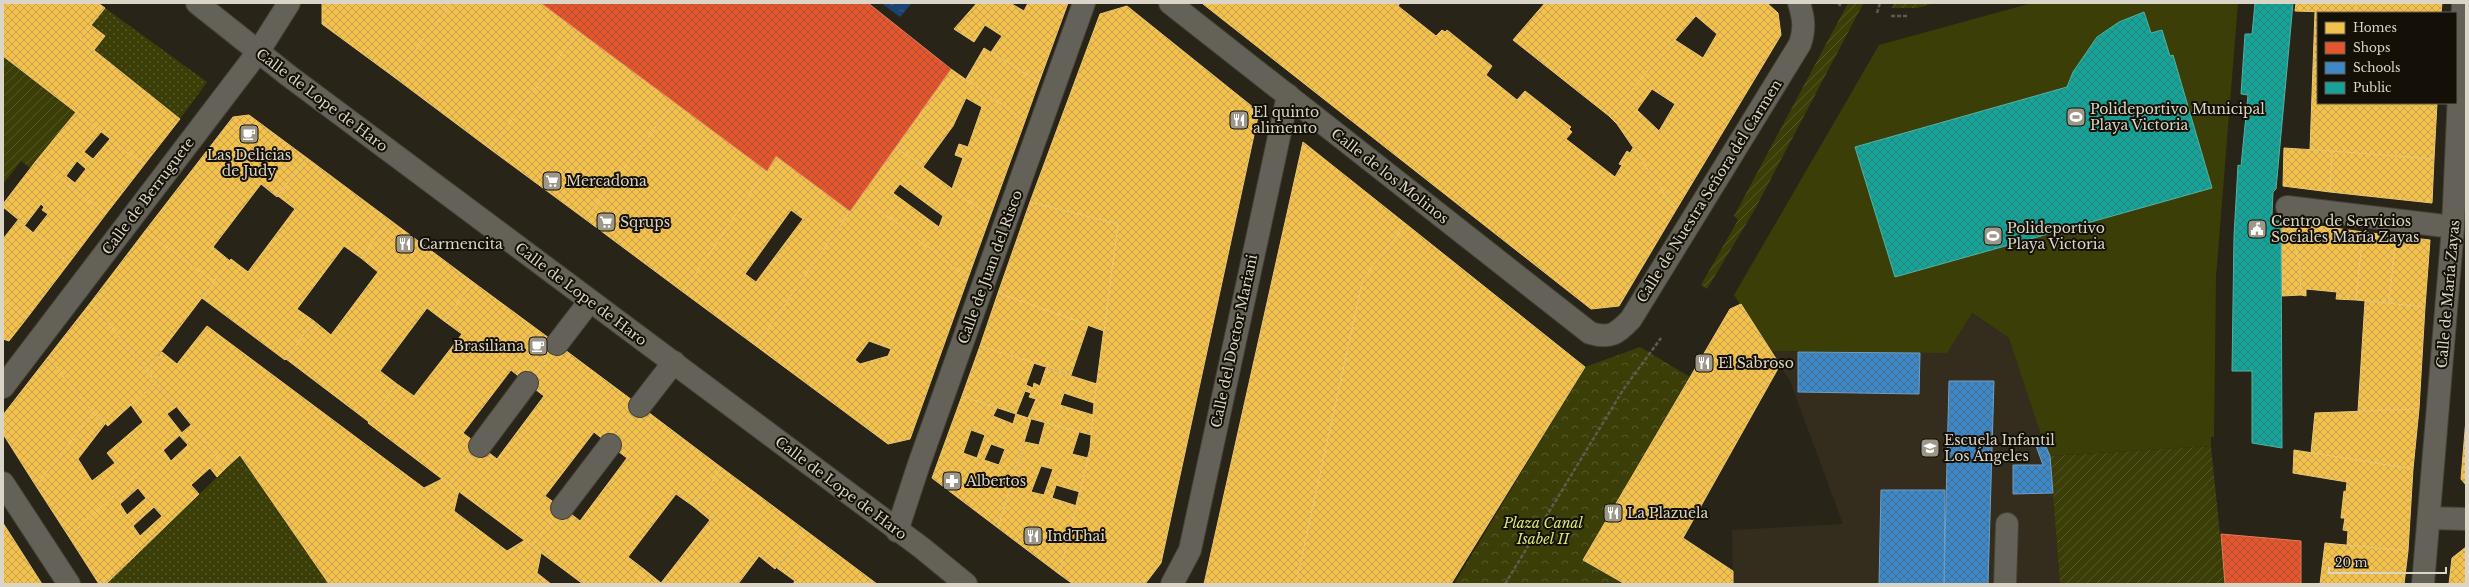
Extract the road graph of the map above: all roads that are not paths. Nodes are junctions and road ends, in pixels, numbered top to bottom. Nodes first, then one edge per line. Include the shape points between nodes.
1 (196, 3) edge
2 (289, 3) edge
3 (1084, 3) edge
4 (1170, 3) edge
5 (1799, 3) edge
6 (2464, 3) edge
7 (258, 52) junction
8 (1288, 95) junction
9 (2287, 207) dead end
10 (2460, 227) edge
11 (590, 301) junction
12 (1615, 334) joint
13 (557, 344) dead end
14 (674, 362) junction
15 (527, 383) dead end
16 (3, 387) edge
17 (640, 406) dead end
18 (610, 445) dead end
19 (480, 446) dead end
20 (3, 483) edge
21 (562, 508) dead end
22 (2430, 518) junction
23 (2466, 519) edge
24 (2007, 524) dead end
25 (897, 531) junction
26 (69, 584) edge
27 (966, 584) edge
28 (1172, 584) edge
29 (2005, 584) edge
30 (2423, 584) edge

1 - 7 street, Calle de Lope de Haro
2 - 7 street, Calle de Berruguete
3 - 25 street, Calle de Juan del Risco
4 - 8 street, Calle de los Molinos
5 - 12 street, Calle de Nuestra Señora del Carmen via 1804,17 1800,44 1631,319
6 - 10 street, Calle de María Zayas
7 - 11 street, Calle de Lope de Haro
7 - 16 street, Calle de Berruguete
8 - 12 street, Calle de los Molinos via 1590,333 1602,337
8 - 28 street, Calle del Doctor Mariani via 1190,550
9 - 10 street
10 - 22 street, Calle de María Zayas
11 - 13 street
11 - 14 street, Calle de Lope de Haro
14 - 17 street
14 - 25 street, Calle de Lope de Haro
15 - 19 street
18 - 21 street
20 - 26 street
22 - 23 street
22 - 30 street, Calle de María Zayas
24 - 29 street
25 - 27 street, Calle de Lope de Haro

